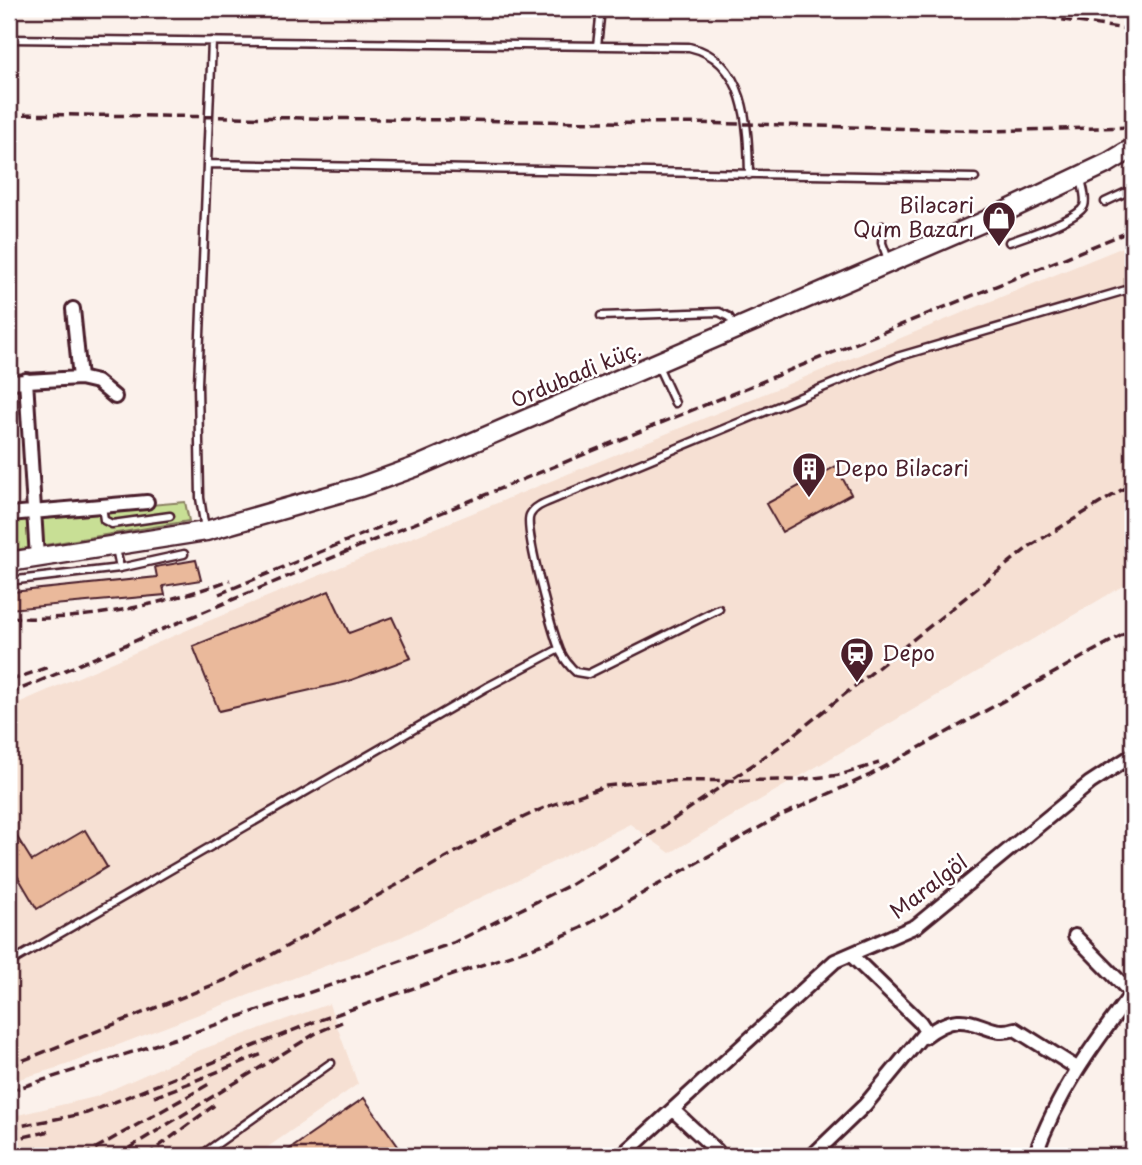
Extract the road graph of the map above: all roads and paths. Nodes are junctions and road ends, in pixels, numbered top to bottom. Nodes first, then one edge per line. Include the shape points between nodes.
1 (601, 9) edge
2 (9, 38) edge
3 (212, 41) junction
4 (597, 46) junction
5 (1133, 148) edge
6 (209, 164) junction
7 (749, 175) junction
8 (1080, 176) junction
9 (975, 178) dead end
10 (1133, 189) edge
11 (1105, 202) dead end
12 (883, 226) dead end
13 (1009, 242) dead end
14 (889, 263) junction
15 (1133, 288) edge
16 (73, 309) dead end
17 (601, 316) dead end
18 (737, 330) junction
19 (658, 364) junction
20 (79, 377) junction
21 (26, 380) junction
22 (9, 382) edge
23 (115, 397) dead end
24 (675, 403) dead end
25 (147, 502) dead end
26 (102, 506) junction
27 (36, 512) junction
28 (9, 514) edge
29 (170, 516) dead end
30 (206, 531) junction
31 (116, 546) junction
32 (184, 554) dead end
33 (37, 558) junction
34 (9, 562) edge
35 (120, 568) junction
36 (17, 580) dead end
37 (719, 609) dead end
38 (559, 649) junction
39 (1133, 755) edge
40 (1075, 936) dead end
41 (852, 956) junction
42 (9, 962) edge
43 (1133, 993) edge
44 (924, 1037) junction
45 (331, 1063) dead end
46 (1077, 1068) junction
47 (673, 1111) junction
48 (717, 1151) dead end
49 (200, 1156) edge
50 (622, 1156) edge
51 (812, 1156) edge
52 (1035, 1156) edge

1 - 4 lane
2 - 3 lane
3 - 4 lane
3 - 6 lane
4 - 7 lane via 689,47 716,58 734,82 745,110
5 - 8 main road, Ordubadi küç.
6 - 7 lane
6 - 30 lane via 198,384 200,508
7 - 9 lane
8 - 13 lane via 1083,208 1074,216
8 - 14 main road, Ordubadi küç.
10 - 11 lane
12 - 14 lane via 882,243
14 - 18 main road, Ordubadi küç.
15 - 38 lane via 897,357 537,507 527,527
16 - 20 street
17 - 18 lane via 719,312 729,317
18 - 19 main road, Ordubadi küç.
19 - 24 lane
19 - 30 main road, Ordubadi küç. via 406,471
20 - 21 street
20 - 23 street via 97,382
21 - 22 street
21 - 27 street
25 - 26 street
26 - 27 street
26 - 29 lane via 104,520 111,524
27 - 28 street
27 - 33 street
30 - 31 main road, Ordubadi küç.
31 - 33 main road, Ordubadi küç.
31 - 35 lane
32 - 35 lane
33 - 34 main road, Ordubadi küç.
35 - 36 lane
37 - 38 lane via 588,674 576,672
38 - 42 lane
39 - 41 street, Maralgöl via 1090,783 916,926
40 - 43 street
41 - 44 street via 920,1021
41 - 47 street, Maralgöl via 835,961
43 - 46 street
44 - 46 street via 941,1024 968,1020 1004,1032 1015,1029
44 - 51 street via 865,1105
45 - 49 lane
46 - 52 street via 1044,1129
47 - 48 street
47 - 50 street, Maralgöl

